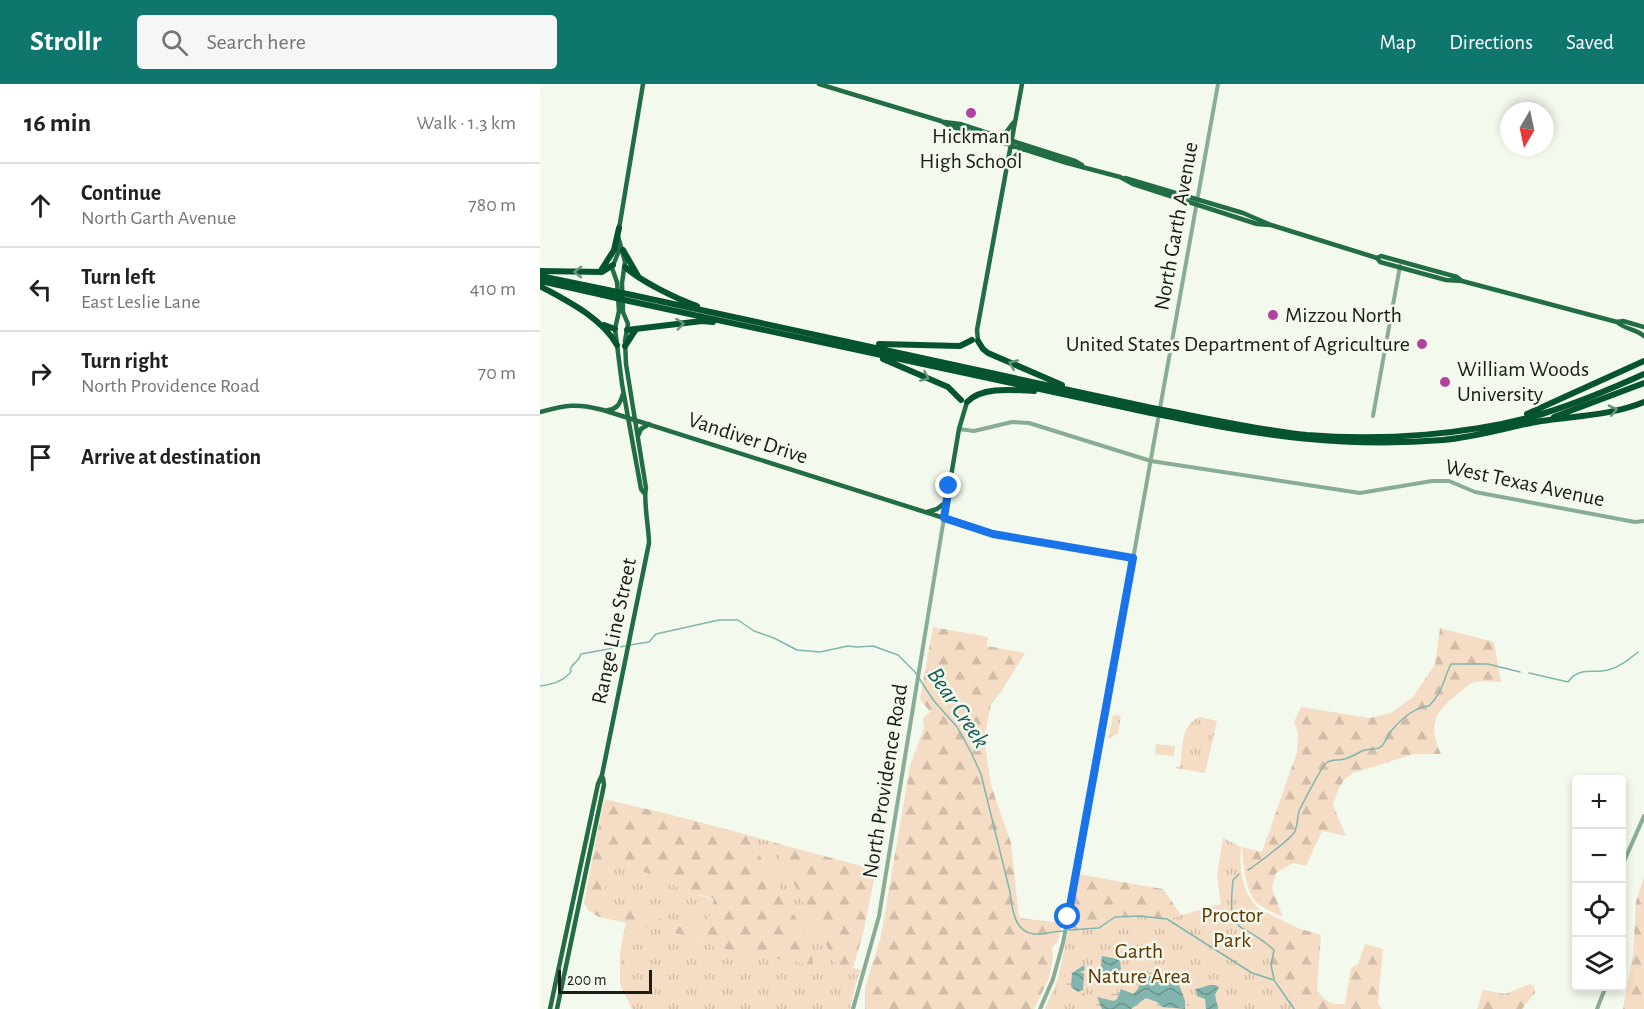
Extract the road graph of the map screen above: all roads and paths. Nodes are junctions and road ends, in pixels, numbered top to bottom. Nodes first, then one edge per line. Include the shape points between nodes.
1 (643, 84) edge
2 (819, 84) edge
3 (1022, 84) edge
4 (1218, 84) edge
5 (941, 121) junction
6 (1015, 121) junction
7 (998, 137) junction
8 (1011, 143) junction
9 (1023, 149) junction
10 (1008, 163) junction
11 (1084, 166) junction
12 (1197, 202) junction
13 (619, 228) junction
14 (618, 236) junction
15 (623, 250) junction
16 (613, 265) junction
17 (1400, 265) junction
18 (625, 267) junction
19 (600, 272) junction
20 (540, 273) edge
21 (638, 277) junction
22 (540, 281) edge
23 (540, 286) edge
24 (603, 292) junction
25 (631, 298) junction
26 (717, 313) junction
27 (1617, 322) junction
28 (732, 323) junction
29 (600, 324) junction
30 (1644, 327) edge
31 (636, 329) junction
32 (627, 330) junction
33 (615, 331) junction
34 (1644, 336) edge
35 (849, 341) junction
36 (975, 341) junction
37 (617, 345) junction
38 (625, 346) junction
39 (863, 352) junction
40 (1644, 361) edge
41 (1644, 374) edge
42 (1644, 383) edge
43 (623, 391) junction
44 (1077, 391) junction
45 (1065, 394) junction
46 (964, 401) junction
47 (1644, 402) edge
48 (603, 410) junction
49 (1152, 410) junction
50 (540, 412) edge
51 (1167, 413) junction
52 (1373, 416) dead end
53 (631, 418) junction
54 (1504, 422) junction
55 (1539, 422) junction
56 (649, 424) junction
57 (959, 429) junction
58 (638, 439) junction
59 (1151, 461) junction
60 (645, 494) junction
61 (946, 501) junction
62 (927, 512) junction
63 (944, 518) junction
64 (1644, 521) edge
65 (1133, 558) junction
66 (602, 775) junction
67 (1644, 816) edge
68 (1626, 857) edge
69 (580, 870) junction
70 (577, 916) junction
71 (570, 917) junction
72 (567, 963) junction
73 (1604, 991) edge
74 (550, 1009) edge
75 (557, 1009) edge
76 (852, 1009) edge
77 (1040, 1009) edge
78 (1597, 1009) edge

1 - 13 main road, Range Line Street
2 - 5 main road
3 - 6 main road
4 - 12 street, North Garth Avenue
5 - 7 main road
5 - 8 main road
6 - 7 main road
6 - 8 main road
7 - 8 main road
8 - 9 main road
8 - 10 main road
8 - 11 main road
9 - 10 main road
9 - 11 main road
10 - 36 main road
11 - 12 main road
12 - 17 main road
12 - 59 street, North Garth Avenue
13 - 14 main road, Range Line Street
13 - 19 highway via 614,250
14 - 15 main road, Range Line Street
14 - 16 main road, Range Line Street
15 - 18 main road, Range Line Street
15 - 21 highway
16 - 18 main road via 620,261
16 - 19 highway
16 - 33 main road, Range Line Street via 619,311
17 - 27 main road
17 - 52 street
18 - 21 highway
18 - 32 main road, Range Line Street via 622,284
19 -> 20 highway
20 - 24 highway
21 - 26 highway via 683,301
22 - 24 highway
23 - 29 highway
24 - 25 highway, bridge
25 - 26 highway
25 - 28 highway
26 - 35 highway
27 - 30 main road
27 - 34 main road
31 -> 28 highway via 702,321
28 - 39 highway
29 - 33 highway
29 - 37 highway
31 - 32 highway
31 - 38 highway
32 - 33 main road
32 - 38 main road, Range Line Street
33 - 37 main road, Range Line Street
35 - 36 highway via 960,346
35 - 44 highway
44 -> 36 highway via 988,353
37 - 43 main road, Range Line Street
38 - 53 main road, Range Line Street
39 - 45 highway
39 -> 46 highway via 948,387
40 - 54 highway
41 - 54 highway via 1552,411
42 - 55 highway
43 - 48 main road via 616,408
43 - 53 main road, Range Line Street
44 - 49 highway
45 - 46 highway via 1005,391 981,393
45 - 49 highway
46 - 57 main road, North Providence Road
55 -> 47 highway
48 - 50 main road, Vandiver Drive via 576,404
48 - 53 main road, Vandiver Drive
49 - 51 highway, bridge
51 - 54 highway via 1273,430 1352,437 1448,432
51 - 55 highway via 1273,436 1367,443 1445,440
53 - 56 main road, Vandiver Drive
53 - 58 main road, Range Line Street
53 - 60 main road, Range Line Street via 641,489
56 - 58 main road via 641,429
56 - 62 main road, Vandiver Drive
57 - 59 street, West Texas Avenue via 974,431 1012,422 1029,423
57 - 61 main road, North Providence Road
58 - 60 main road, Range Line Street
59 - 64 street, West Texas Avenue via 1360,493 1449,481 1475,492
59 - 65 street, North Garth Avenue
60 - 66 main road, Range Line Street via 649,543
61 - 62 main road
61 - 63 main road, North Providence Road
62 - 63 main road, Vandiver Drive
63 - 65 street via 993,534
63 - 76 street, North Providence Road via 879,916
65 - 77 street, North Garth Avenue via 1063,943
66 - 69 main road, Range Line Street
66 - 70 main road, Range Line Street via 604,785
67 - 68 street
69 - 70 main road
69 - 71 main road, Range Line Street
70 - 72 main road, Range Line Street
71 - 72 main road
71 - 74 main road, Range Line Street
72 - 75 main road, Range Line Street
73 - 78 street

